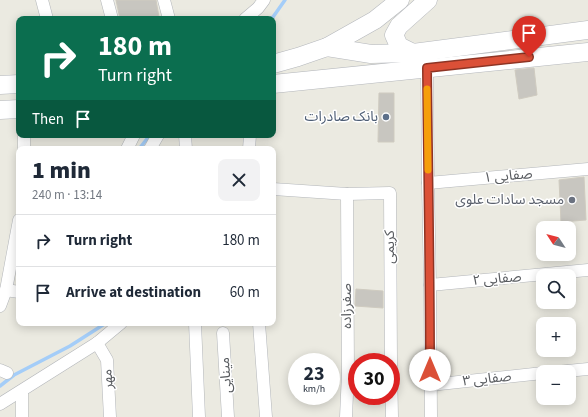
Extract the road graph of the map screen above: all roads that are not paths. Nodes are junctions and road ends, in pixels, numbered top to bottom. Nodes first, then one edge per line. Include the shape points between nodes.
1 (42, 0) edge
2 (107, 0) edge
3 (164, 0) edge
4 (264, 0) edge
5 (400, 0) edge
6 (428, 0) edge
7 (46, 16) edge
8 (111, 16) edge
9 (168, 16) edge
10 (249, 16) edge
11 (588, 30) edge
12 (327, 48) junction
13 (588, 52) edge
14 (413, 53) junction
15 (276, 63) edge
16 (427, 68) junction
17 (16, 84) edge
18 (276, 84) edge
19 (0, 85) edge
20 (16, 109) edge
21 (0, 110) edge
22 (588, 169) edge
23 (428, 183) junction
24 (276, 189) edge
25 (347, 194) junction
26 (16, 236) edge
27 (588, 270) edge
28 (430, 285) junction
29 (6, 290) junction
30 (16, 292) edge
31 (0, 306) edge
32 (117, 326) edge
33 (195, 326) edge
34 (259, 326) edge
35 (223, 333) dead end
36 (97, 343) junction
37 (588, 369) edge
38 (576, 370) edge
39 (536, 374) edge
40 (430, 385) junction
41 (22, 391) junction
42 (0, 404) edge
43 (22, 417) edge
44 (110, 417) edge
45 (199, 417) edge
46 (228, 417) edge
47 (266, 417) edge
48 (346, 417) edge
49 (392, 417) edge
50 (431, 417) edge

1 - 7 street
2 - 8 street
3 - 9 street
4 - 10 street
5 - 12 main road via 375,20
6 - 14 main road via 398,26 394,35 399,46
11 - 14 main road
12 - 14 main road via 371,54
12 - 15 main road
13 - 16 main road
16 - 18 main road
16 - 23 street
17 - 19 main road
20 - 21 main road
22 - 23 street, صفایی ۱
23 - 28 street
24 - 25 street, کریمی
25 - 48 street, صفرزاده
25 - 49 street, کریمی via 390,194
26 - 29 street
27 - 28 street, صفایی ۲
28 - 40 street
29 - 30 street
29 - 31 street
32 - 36 street
33 - 45 street
34 - 47 street
35 - 46 street, مینایی
36 - 41 street
36 - 44 street, مهر via 107,360
37 - 38 street
39 - 40 street, صفایی ۳
40 - 50 street
41 - 42 street
41 - 43 street

